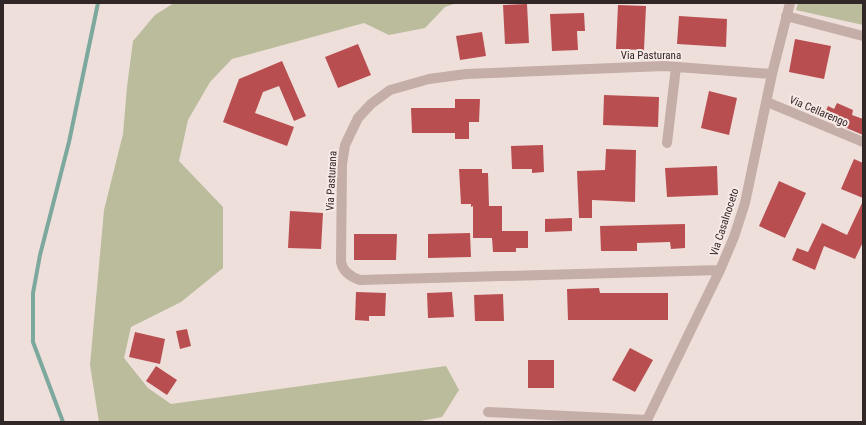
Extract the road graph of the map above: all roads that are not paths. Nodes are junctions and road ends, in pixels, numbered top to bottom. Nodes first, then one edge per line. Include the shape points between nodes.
1 (790, 3) edge
2 (786, 16) junction
3 (863, 36) edge
4 (676, 67) junction
5 (772, 74) junction
6 (767, 102) junction
7 (863, 142) edge
8 (667, 143) dead end
9 (720, 270) junction
10 (488, 412) dead end
11 (646, 421) edge

1 - 2 street, Via Casalnoceto
2 - 3 street
2 - 5 street, Via Casalnoceto
4 - 5 street, Via Pasturana
4 - 8 street
4 - 9 street, Via Pasturana via 466,74 430,79 390,90 358,118 343,152 341,262 350,276 365,281
5 - 6 street, Via Casalnoceto
6 - 7 street, Via Cellarengo
6 - 9 street, Via Casalnoceto via 745,203
9 - 11 street, Via Casalnoceto
10 - 11 street

